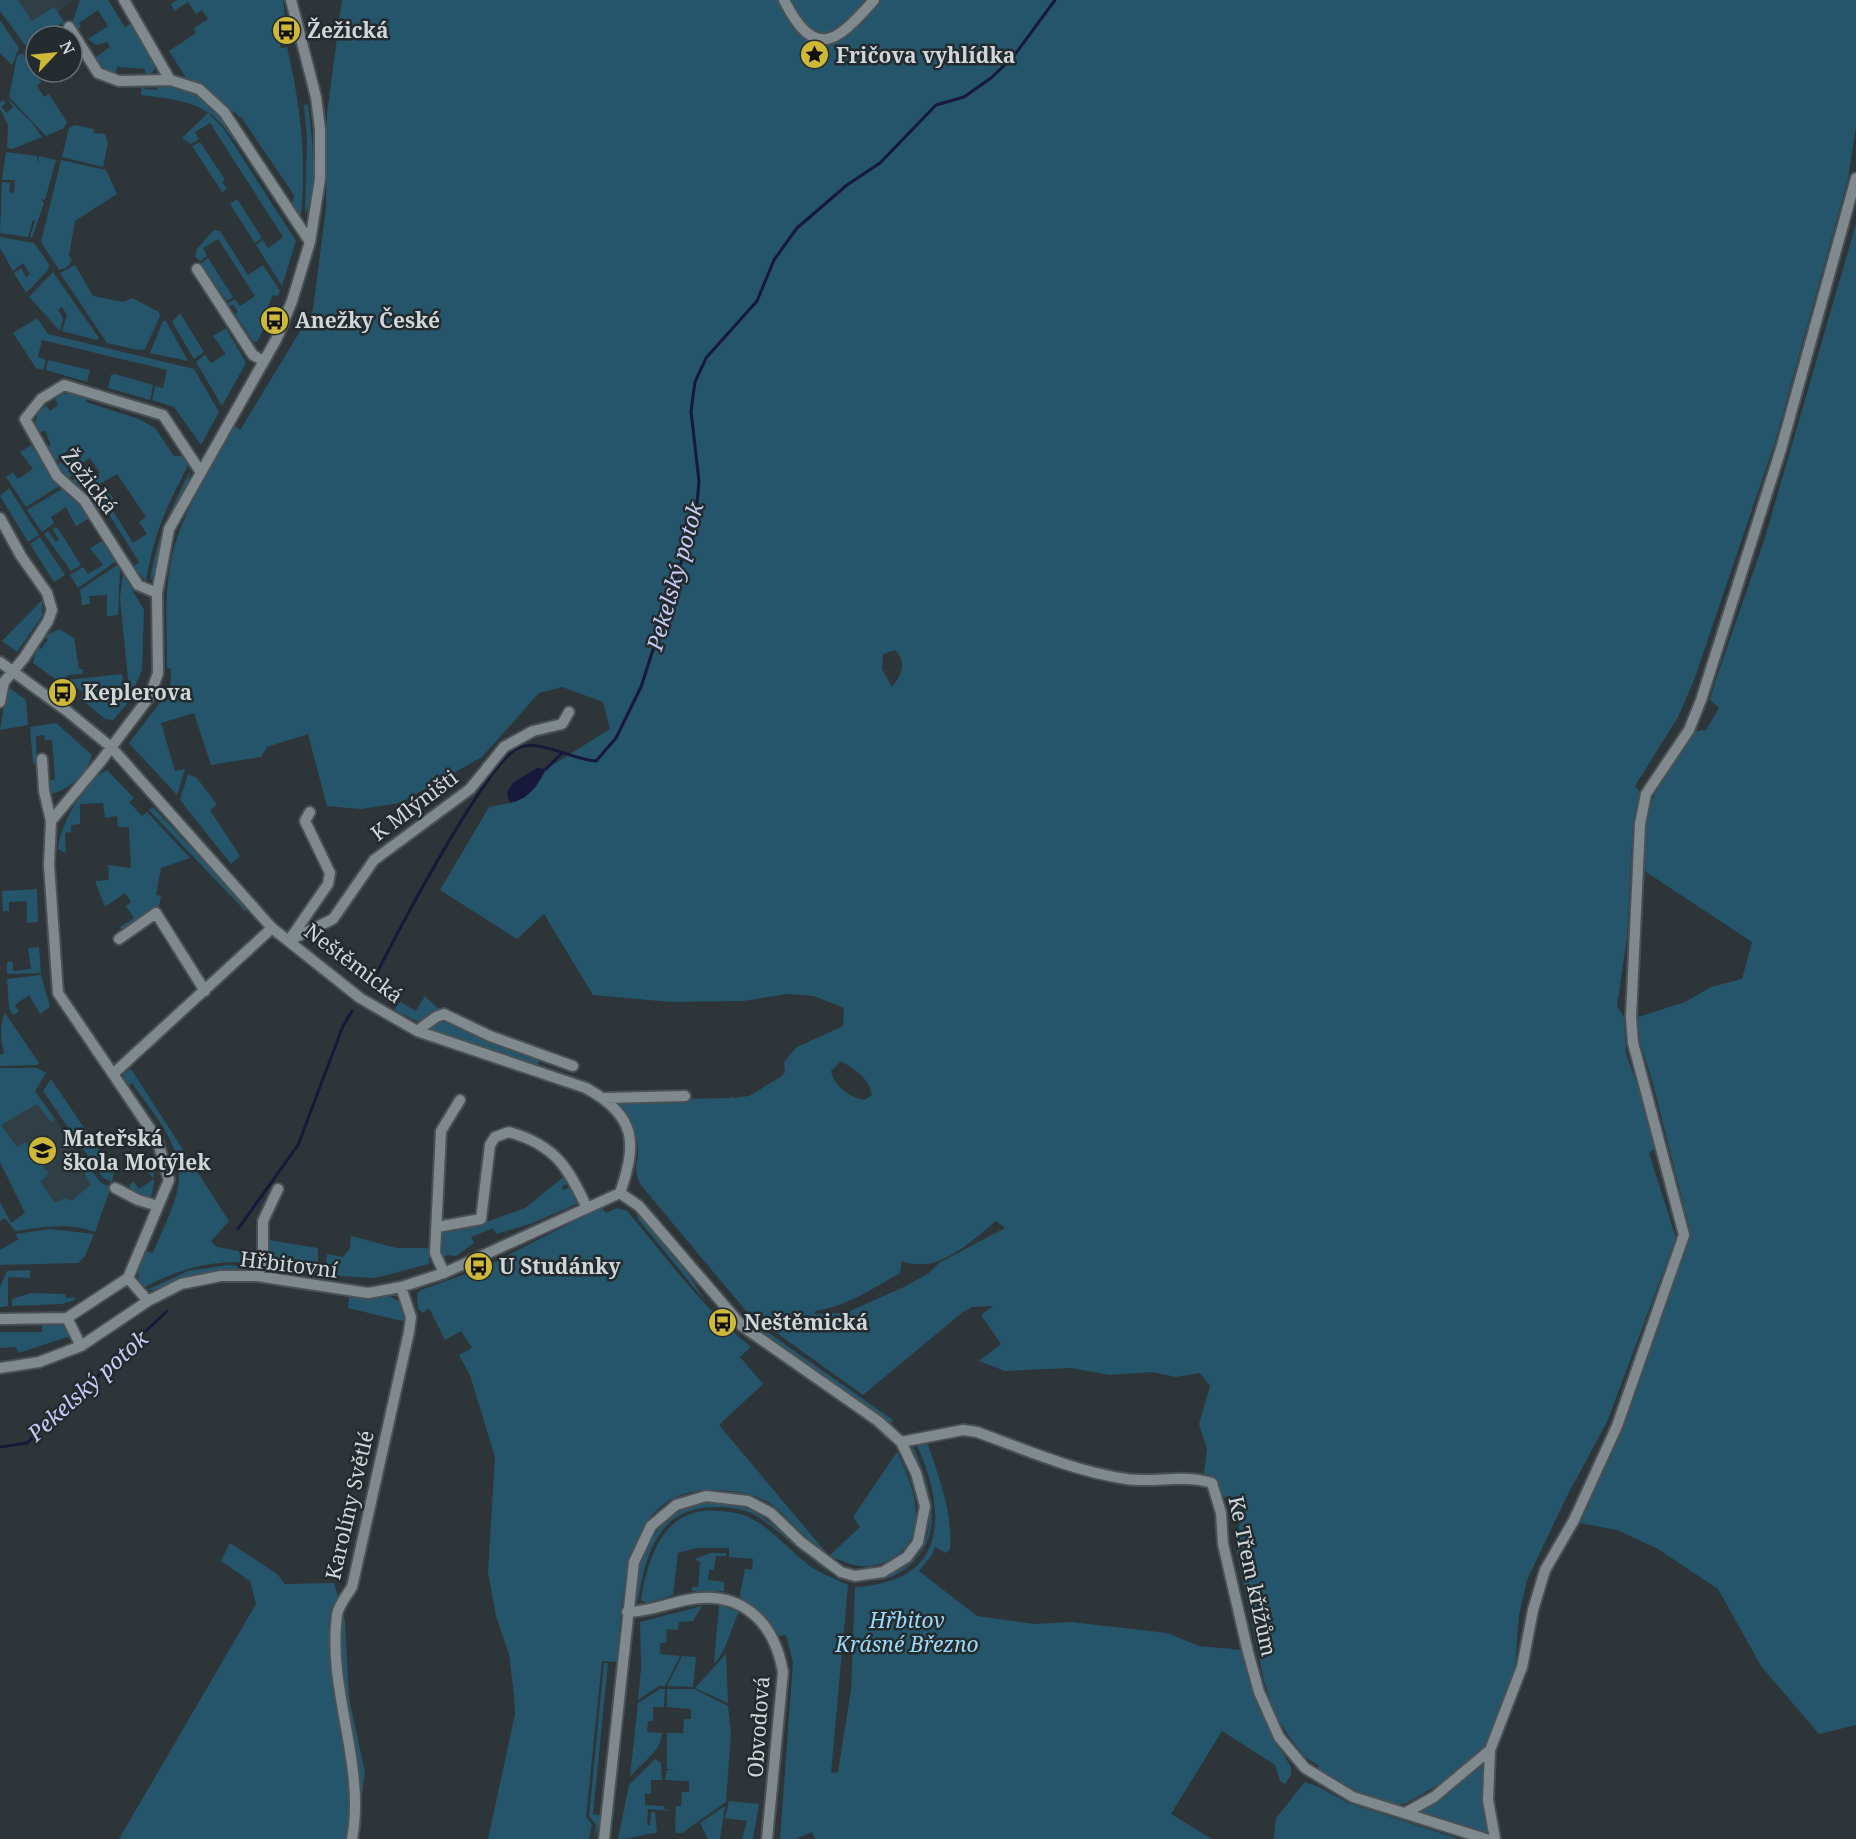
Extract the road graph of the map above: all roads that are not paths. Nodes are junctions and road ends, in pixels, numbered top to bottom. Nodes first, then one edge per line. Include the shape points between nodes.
1 (124, 0) edge
2 (291, 0) edge
3 (784, 0) edge
4 (874, 0) edge
5 (84, 51) edge
6 (170, 80) junction
7 (1856, 178) edge
8 (310, 242) junction
9 (197, 269) dead end
10 (262, 360) junction
11 (200, 471) junction
12 (0, 518) edge
13 (157, 593) junction
14 (0, 662) edge
15 (14, 672) junction
16 (0, 702) edge
17 (569, 712) dead end
18 (111, 747) junction
19 (42, 759) dead end
20 (310, 813) dead end
21 (51, 822) junction
22 (272, 927) junction
23 (119, 939) dead end
24 (290, 939) junction
25 (205, 991) junction
26 (417, 1031) junction
27 (573, 1066) dead end
28 (113, 1074) junction
29 (685, 1096) dead end
30 (604, 1098) junction
31 (460, 1100) dead end
32 (115, 1188) dead end
33 (278, 1189) dead end
34 (620, 1193) junction
35 (158, 1206) junction
36 (587, 1208) junction
37 (437, 1227) junction
38 (444, 1273) junction
39 (258, 1276) junction
40 (128, 1278) junction
41 (401, 1287) junction
42 (148, 1301) junction
43 (68, 1318) junction
44 (0, 1319) edge
45 (81, 1346) junction
46 (0, 1368) edge
47 (901, 1442) junction
48 (627, 1612) junction
49 (1490, 1750) junction
50 (1404, 1813) junction
51 (352, 1839) edge
52 (604, 1839) edge
53 (767, 1839) edge
54 (1486, 1839) edge
55 (1495, 1839) edge

1 - 6 street
2 - 8 street via 316,97 320,129 320,179
3 - 4 street via 803,31 815,39 832,38 853,24
5 - 6 street via 98,73 119,81
6 - 8 street via 199,89 224,112
7 - 49 street via 1781,449 1701,700 1689,730 1646,794 1640,824 1633,1043 1684,1234 1617,1426 1574,1520 1545,1570 1522,1667
8 - 10 street via 292,302 277,338
9 - 10 street via 253,356
10 - 11 street
11 - 13 street via 169,529
11 - 13 street, Žežická via 163,415 64,385 41,399 25,419 57,477 84,500 138,585
12 - 15 street via 51,602 48,621
13 - 18 street via 158,673 150,696
14 - 15 street, Neštěmická
15 - 16 street via 4,682
15 - 18 street, Neštěmická
17 - 24 street, K Mlýništi via 562,724 533,731 504,747 470,789 374,860 333,919
18 - 21 street
18 - 22 street, Neštěmická
19 - 21 street
20 - 24 street via 305,821 330,873 328,884
21 - 28 street via 49,865 58,993
22 - 24 street, Neštěmická
22 - 25 street
23 - 25 street via 156,913
24 - 26 street, Neštěmická via 360,998
25 - 28 street
26 - 27 street via 444,1014 490,1036
26 - 30 street, Neštěmická via 586,1088
28 - 35 street via 157,1139 169,1180
29 - 30 street
30 - 34 street, Neštěmická via 626,1124 632,1145
31 - 37 street via 441,1131
32 - 35 street
33 - 39 street via 263,1221
34 - 36 street, Hřbitovní
34 - 47 street via 639,1206 742,1326 878,1421
35 - 40 street
36 - 37 street via 573,1178 551,1151 509,1132 495,1137 490,1145 481,1219
36 - 38 street, Hřbitovní
37 - 38 street via 435,1253
38 - 41 street, Hřbitovní
39 - 41 street, Hřbitovní via 368,1293
39 - 42 street, Hřbitovní via 221,1276 181,1284
40 - 42 street
40 - 43 street
41 - 51 street, Karolíny Světlé via 411,1317 410,1332 352,1587 337,1612 337,1664 356,1819
42 - 45 street, Hřbitovní
43 - 44 street
43 - 45 street
45 - 46 street, Hřbitovní via 39,1362
47 - 48 street via 916,1473 925,1506 918,1542 907,1557 883,1572 855,1576 841,1572 771,1513 748,1501 706,1496 676,1505 651,1526 634,1562
47 - 50 street, Ke Třem křížům via 970,1431 1065,1465 1125,1479 1212,1483 1259,1692 1279,1737 1305,1768 1353,1797
48 - 52 street
48 - 53 street, Obvodová via 687,1599 723,1598 754,1614 769,1631 779,1650 783,1672
49 - 50 street via 1434,1797
49 - 55 street via 1488,1800
50 - 54 street

